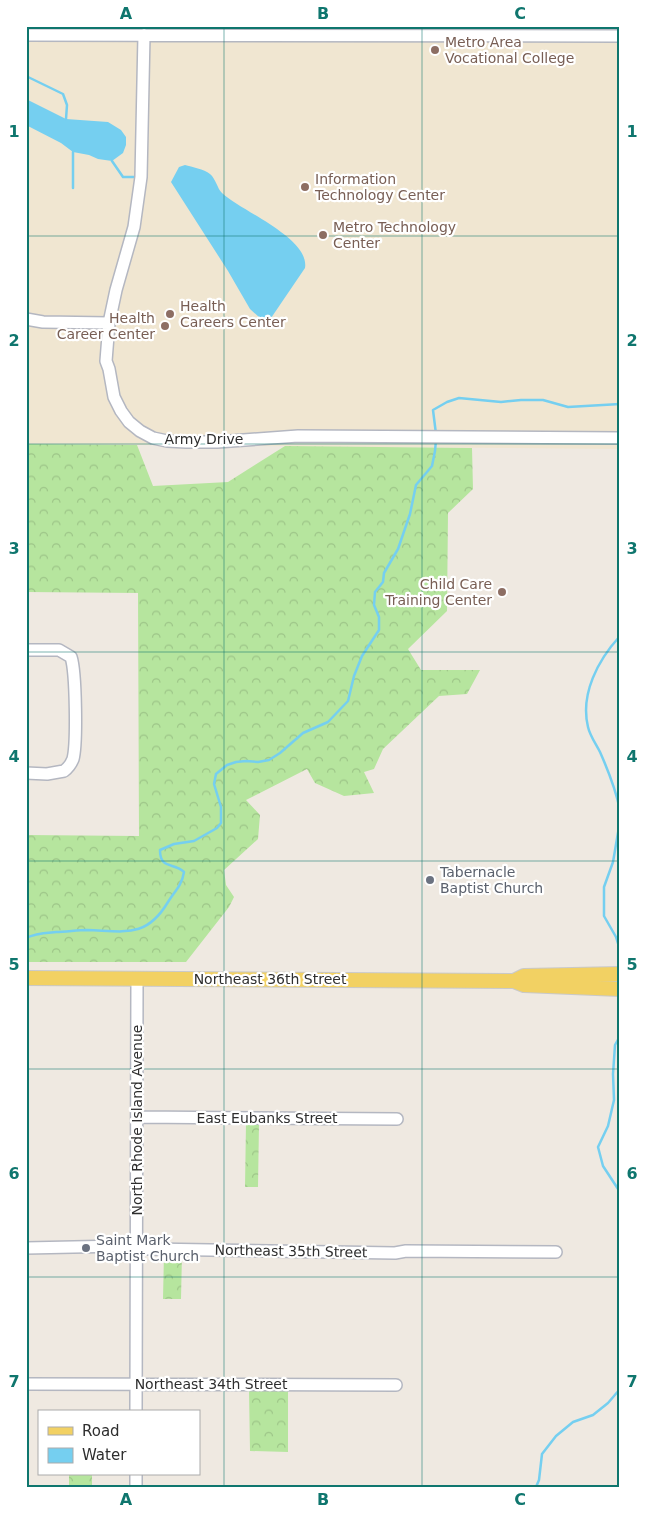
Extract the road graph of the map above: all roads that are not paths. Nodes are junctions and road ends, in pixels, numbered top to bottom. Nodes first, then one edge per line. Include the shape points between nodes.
1 (26, 35) edge
2 (144, 35) junction
3 (620, 36) edge
4 (26, 319) edge
5 (110, 323) junction
6 (620, 438) edge
7 (26, 650) edge
8 (26, 773) edge
9 (620, 974) edge
10 (26, 978) edge
11 (137, 979) junction
12 (514, 981) junction
13 (620, 989) edge
14 (137, 1118) junction
15 (397, 1119) dead end
16 (26, 1248) edge
17 (136, 1248) junction
18 (556, 1252) dead end
19 (26, 1384) edge
20 (136, 1384) junction
21 (396, 1386) dead end
22 (136, 1410) edge

1 - 2 street
2 - 3 street
2 - 5 street, Army Drive via 141,177 134,227
4 - 5 street
5 - 6 street, Army Drive via 106,361 114,397 129,422 153,438 186,442 298,436
7 - 8 street via 59,650 69,655 75,674 74,748 68,768 56,773
9 - 12 main road, Northeast 36th Street via 524,976
10 - 11 main road, Northeast 36th Street
11 - 12 main road, Northeast 36th Street
11 - 14 street, North Rhode Island Avenue
12 - 13 main road, Northeast 36th Street via 524,985
14 - 15 street, East Eubanks Street
14 - 17 street, North Rhode Island Avenue
16 - 17 street, Northeast 35th Street
17 - 18 street, Northeast 35th Street via 395,1253
17 - 20 street, North Rhode Island Avenue
19 - 20 street, Northeast 34th Street
20 - 21 street, Northeast 34th Street
20 - 22 street, North Rhode Island Avenue

